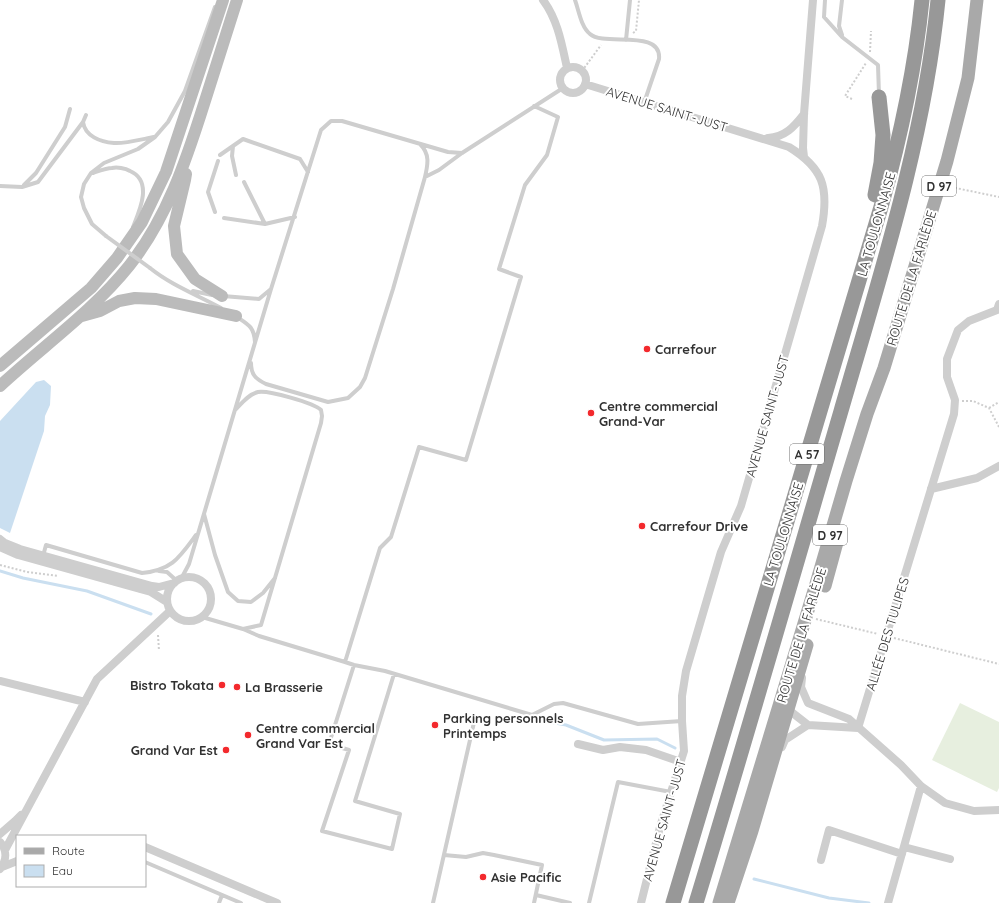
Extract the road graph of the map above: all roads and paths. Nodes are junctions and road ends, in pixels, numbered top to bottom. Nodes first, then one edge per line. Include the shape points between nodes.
1 (219, 0) edge
2 (223, 0) edge
3 (237, 0) edge
4 (543, 0) edge
5 (575, 0) edge
6 (630, 0) edge
7 (813, 0) edge
8 (825, 0) edge
9 (842, 0) edge
10 (922, 0) edge
11 (938, 0) edge
12 (977, 0) edge
13 (870, 31) dead end
14 (842, 37) junction
15 (626, 40) junction
16 (869, 58) junction
17 (568, 68) junction
18 (585, 84) junction
19 (563, 88) junction
20 (879, 97) joint
21 (852, 100) dead end
22 (644, 103) junction
23 (534, 106) junction
24 (70, 109) dead end
25 (804, 114) junction
26 (86, 115) dead end
27 (83, 122) junction
28 (155, 137) junction
29 (765, 139) junction
30 (419, 144) junction
31 (233, 146) junction
32 (462, 153) junction
33 (220, 155) dead end
34 (804, 157) junction
35 (186, 160) junction
36 (218, 162) dead end
37 (308, 172) junction
38 (91, 173) junction
39 (236, 175) dead end
40 (425, 177) junction
41 (244, 182) dead end
42 (940, 184) junction
43 (0, 186) edge
44 (22, 187) junction
45 (999, 197) edge
46 (214, 212) dead end
47 (295, 217) junction
48 (224, 218) dead end
49 (265, 224) junction
50 (122, 252) junction
51 (271, 289) junction
52 (189, 291) junction
53 (222, 296) junction
54 (998, 309) edge
55 (236, 316) junction
56 (78, 317) junction
57 (256, 345) junction
58 (252, 356) junction
59 (834, 362) junction
60 (0, 366) edge
61 (884, 368) junction
62 (0, 386) edge
63 (955, 400) junction
64 (999, 402) edge
65 (989, 408) junction
66 (235, 410) junction
67 (999, 427) edge
68 (999, 466) edge
69 (932, 489) junction
70 (204, 513) junction
71 (198, 532) junction
72 (0, 539) edge
73 (0, 547) edge
74 (43, 556) junction
75 (156, 571) junction
76 (276, 575) junction
77 (177, 581) junction
78 (167, 602) junction
79 (170, 611) junction
80 (202, 617) junction
81 (815, 619) junction
82 (157, 624) junction
83 (243, 629) junction
84 (887, 636) junction
85 (159, 651) dead end
86 (804, 656) junction
87 (345, 662) junction
88 (999, 664) edge
89 (354, 665) junction
90 (394, 674) junction
91 (0, 681) edge
92 (85, 702) junction
93 (808, 704) junction
94 (786, 705) junction
95 (475, 718) dead end
96 (682, 721) junction
97 (808, 725) junction
98 (858, 728) junction
99 (578, 744) dead end
100 (681, 762) junction
101 (767, 778) junction
102 (921, 786) junction
103 (671, 792) junction
104 (32, 802) junction
105 (999, 810) edge
106 (19, 833) edge
107 (0, 834) edge
108 (16, 837) edge
109 (0, 842) edge
110 (146, 847) edge
111 (5, 850) junction
112 (903, 851) junction
113 (444, 855) junction
114 (950, 859) dead end
115 (821, 860) dead end
116 (16, 861) edge
117 (146, 862) edge
118 (1, 868) edge
119 (222, 895) junction
120 (536, 895) junction
121 (219, 903) edge
122 (241, 903) edge
123 (277, 903) edge
124 (433, 903) edge
125 (534, 903) edge
126 (570, 903) edge
127 (589, 903) edge
128 (641, 903) edge
129 (673, 903) edge
130 (696, 903) edge
131 (720, 903) edge
132 (728, 903) edge
133 (888, 903) edge

1 - 28 lane via 185,90 168,122
2 - 50 main road via 166,172 142,222
3 - 35 main road
4 - 17 street via 550,8 560,34
5 - 15 lane via 585,29 595,38
6 - 15 lane
7 - 25 street
8 - 14 lane via 824,17
9 - 14 lane via 839,26
10 - 59 highway, LA TOULONNAISE / A 57 via 910,83 892,167 871,245
11 - 130 highway, LA TOULONNAISE / A 57 via 935,32 915,142 891,237
12 - 42 main road, ROUTE DE LA FARLÈDE / D 97 via 968,78
13 - 16 path
14 - 16 lane
15 - 22 lane via 651,44 659,53 656,70
16 - 20 lane via 878,65
16 - 21 path via 845,96
17 - 18 street via 579,69 586,78
17 - 19 street via 560,77
18 - 19 street via 574,93
18 - 22 street, AVENUE SAINT-JUST
19 - 23 lane
20 - 59 highway via 883,135 881,163
22 - 29 street, AVENUE SAINT-JUST
23 - 32 lane
23 - 87 lane via 558,117 547,155 525,185 499,269 521,277 466,460 419,447 391,537 380,548
24 - 44 lane via 65,127 36,173
25 - 29 street via 784,134 777,138
25 - 34 street
26 - 27 lane
27 - 28 lane via 93,137 114,143
27 - 44 lane via 38,182
28 - 38 lane via 138,149 104,163
29 - 34 street, AVENUE SAINT-JUST via 789,147
30 - 32 lane
30 - 37 lane via 342,121 331,121 321,130
30 - 40 lane via 425,149 427,156
31 - 33 lane
31 - 37 lane via 243,139 300,159
31 - 39 lane via 232,156
32 - 40 lane
34 - 96 street, AVENUE SAINT-JUST via 815,169 824,188 825,208 822,226 741,506 721,552 688,664 682,696
35 - 53 main road via 185,180 174,226 177,254 195,279
35 - 56 main road via 172,194 144,246 105,292
36 - 46 lane via 208,192
37 - 47 lane
38 - 50 lane via 113,167 126,169 141,181 141,207
38 - 52 lane, bridge via 84,184 81,197 92,224 163,279
40 - 58 lane via 365,378 360,387 348,398 328,402 257,379 251,370
41 - 49 lane
42 - 45 path
42 - 61 main road, ROUTE DE LA FARLÈDE / D 97
43 - 44 lane
47 - 49 lane
47 - 51 lane
48 - 49 lane
50 - 60 main road via 91,288
51 - 53 lane via 259,298
51 - 57 lane
52 - 53 lane
52 - 55 lane
54 - 63 street via 969,321 958,330 947,359 947,377
55 - 56 main road via 156,299 135,298 119,301 100,311
55 - 57 lane via 249,325 254,333
56 - 62 main road
57 - 58 lane
58 - 66 lane
59 - 129 highway, LA TOULONNAISE / A 57
61 - 81 main road, ROUTE DE LA FARLÈDE / D 97
61 - 94 main road, ROUTE DE LA FARLÈDE / D 97 via 848,474
63 - 65 path via 973,401
63 - 69 street, ALLÉE DES TULIPES via 954,414
64 - 65 path
65 - 67 path
66 - 70 lane
66 - 76 lane via 248,397 258,392 269,392 313,404 321,410 321,423
68 - 69 street via 977,478
69 - 84 street, ALLÉE DES TULIPES
70 - 71 lane
70 - 76 lane via 214,555 228,592 238,601 251,602 263,593
71 - 75 lane via 182,555 170,565
71 - 77 lane via 189,564
72 - 74 street
73 - 78 street via 18,555 151,592
74 - 75 lane via 46,545 142,572
74 - 77 street via 152,586 159,587
75 - 77 lane via 167,572
76 - 83 lane via 261,625
77 - 78 street via 170,589
77 - 80 street via 188,577 195,578 206,586 211,598 207,612
78 - 79 street
79 - 80 street via 185,621
79 - 82 street
80 - 83 lane
81 - 84 path
81 - 86 main road, ROUTE DE LA FARLÈDE / D 97
82 - 85 path
82 - 92 street via 97,679
83 - 87 lane
84 - 88 path
84 - 98 street, ALLÉE DES TULIPES
86 - 93 street via 801,687
86 - 94 main road, ROUTE DE LA FARLÈDE / D 97
87 - 89 lane
89 - 90 lane
89 - 90 lane via 329,744 349,750 322,831 392,849 400,814 355,801
90 - 96 lane via 532,715 554,704 563,703 638,724
91 - 92 street
92 - 104 street
93 - 94 street
93 - 98 street via 849,719
94 - 97 street
94 - 101 main road, ROUTE DE LA FARLÈDE / D 97
94 - 131 main road, ROUTE DE LA FARLÈDE / D 97
95 - 113 lane
96 - 100 street, AVENUE SAINT-JUST via 684,751
97 - 98 street
97 - 101 street via 785,740
98 - 102 street
99 - 100 street via 603,750 620,747 646,750
100 - 103 street, AVENUE SAINT-JUST
101 - 132 main road, ROUTE DE LA FARLÈDE / D 97
102 - 105 street via 945,803 974,811
102 - 112 street
103 - 127 lane via 618,782
103 - 128 street, AVENUE SAINT-JUST
104 - 106 street
104 - 107 street
108 - 111 street
109 - 111 street
110 - 123 street
111 - 118 street via 6,856
112 - 114 street
112 - 115 street via 829,830
112 - 133 street
113 - 120 lane via 466,857 483,853 494,854 542,866
113 - 124 lane
116 - 118 street
117 - 119 lane
119 - 121 lane
119 - 122 lane
120 - 125 lane
120 - 126 lane

